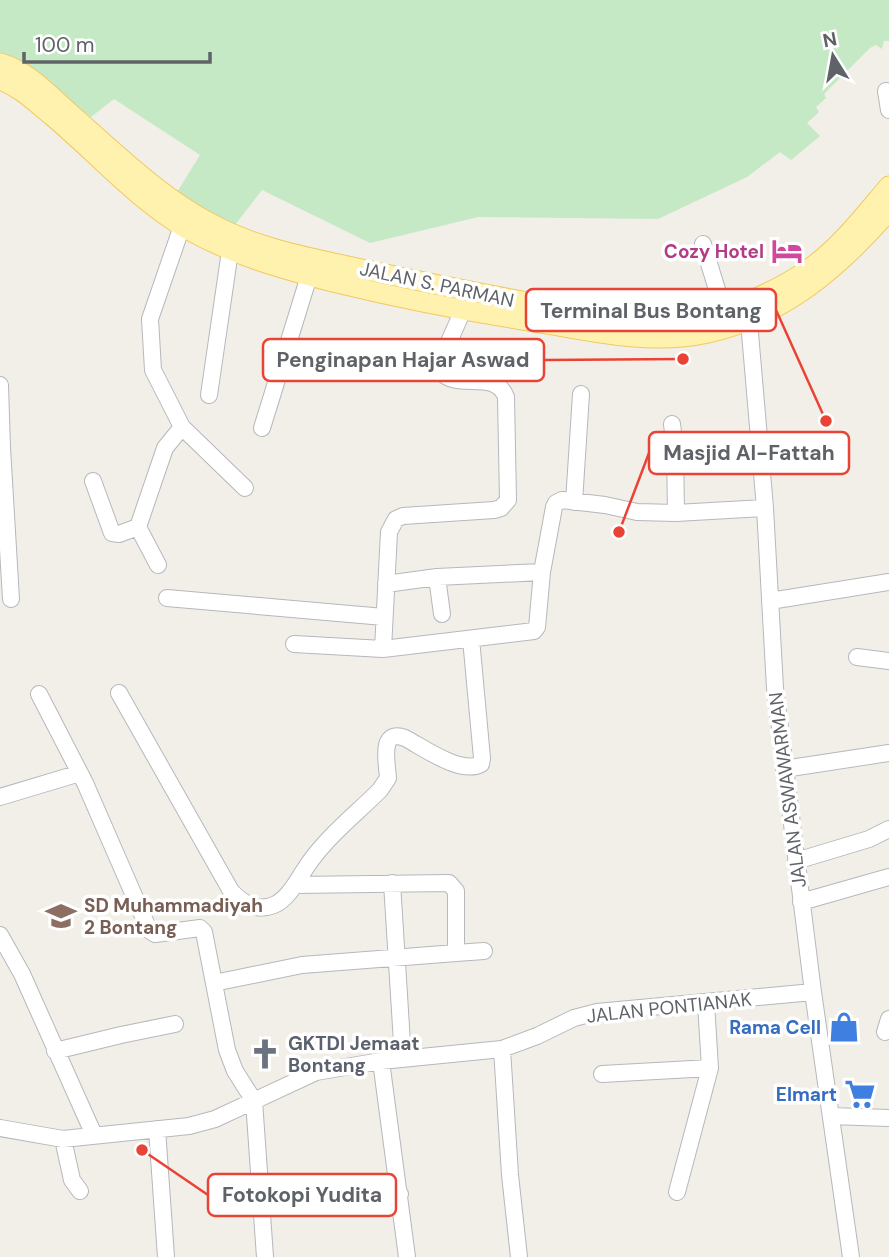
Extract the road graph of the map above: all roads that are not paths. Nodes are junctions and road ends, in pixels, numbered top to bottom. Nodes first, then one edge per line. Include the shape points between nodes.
1 (0, 63) edge
2 (0, 80) edge
3 (886, 90) dead end
4 (889, 110) edge
5 (889, 186) edge
6 (889, 211) edge
7 (182, 226) junction
8 (703, 244) dead end
9 (230, 251) junction
10 (309, 276) junction
11 (723, 309) junction
12 (463, 310) junction
13 (749, 311) junction
14 (0, 387) edge
15 (581, 394) dead end
16 (209, 395) dead end
17 (1, 398) edge
18 (672, 424) dead end
19 (182, 428) junction
20 (262, 428) dead end
21 (1, 448) edge
22 (93, 481) dead end
23 (245, 488) dead end
24 (575, 502) junction
25 (765, 508) junction
26 (676, 513) junction
27 (130, 531) junction
28 (158, 565) dead end
29 (542, 572) junction
30 (437, 577) junction
31 (889, 582) edge
32 (386, 584) junction
33 (167, 598) dead end
34 (11, 599) dead end
35 (769, 601) junction
36 (442, 614) dead end
37 (384, 617) junction
38 (471, 639) junction
39 (295, 644) dead end
40 (383, 644) junction
41 (857, 657) dead end
42 (889, 661) edge
43 (39, 694) dead end
44 (119, 694) dead end
45 (889, 753) edge
46 (784, 769) junction
47 (80, 773) junction
48 (0, 797) edge
49 (889, 829) edge
50 (796, 861) junction
51 (889, 877) edge
52 (392, 883) junction
53 (295, 885) junction
54 (801, 902) junction
55 (0, 935) edge
56 (484, 951) dead end
57 (456, 953) junction
58 (395, 958) junction
59 (214, 983) junction
60 (813, 992) junction
61 (706, 1003) junction
62 (175, 1024) dead end
63 (502, 1049) junction
64 (55, 1052) junction
65 (403, 1059) junction
66 (381, 1061) junction
67 (710, 1068) junction
68 (602, 1074) dead end
69 (254, 1101) junction
70 (831, 1116) junction
71 (889, 1118) edge
72 (0, 1128) edge
73 (157, 1129) junction
74 (94, 1135) junction
75 (63, 1139) junction
76 (80, 1191) dead end
77 (677, 1192) dead end
78 (400, 1194) junction
79 (261, 1208) junction
80 (166, 1257) edge
81 (265, 1257) edge
82 (407, 1257) edge
83 (519, 1257) edge
84 (850, 1257) edge

1 - 11 main road, JALAN S. PARMAN via 25,74 169,196 209,223 263,246 626,320 677,321
2 - 7 main road, JALAN S. PARMAN via 26,94 137,193
3 - 4 street
5 - 13 main road, JALAN S. PARMAN via 811,267
6 - 13 main road, JALAN S. PARMAN via 829,273 786,301
7 - 9 main road, JALAN S. PARMAN
7 - 19 street via 149,328 156,378
8 - 11 street
9 - 10 main road, JALAN S. PARMAN
9 - 16 street
10 - 12 main road, JALAN S. PARMAN
10 - 20 street
11 - 13 main road, JALAN S. PARMAN
12 - 13 main road, JALAN S. PARMAN via 657,338 710,333
12 - 32 street via 440,372 449,379 498,384 503,390 508,500 494,510 396,519 389,532
13 - 25 street, JALAN ASWAWARMAN
14 - 17 street
15 - 24 street
17 - 21 street
18 - 26 street
19 - 23 street
19 - 27 street via 165,448
21 - 34 street
22 - 27 street via 112,533
24 - 26 street
24 - 29 street via 562,500 554,507
25 - 26 street
25 - 35 street, JALAN ASWAWARMAN
27 - 28 street
29 - 30 street
29 - 38 street via 534,631
30 - 32 street
30 - 36 street
31 - 35 street
32 - 37 street
33 - 37 street
35 - 46 street, JALAN ASWAWARMAN
37 - 40 street
38 - 40 street
38 - 53 street via 481,764 457,766 399,736 387,741 384,784 315,855
39 - 40 street
41 - 42 street
43 - 47 street
44 - 53 street via 239,900 260,908 272,906
45 - 46 street
46 - 50 street, JALAN ASWAWARMAN
47 - 48 street
47 - 59 street via 149,930 155,934 203,929
49 - 50 street
50 - 54 street, JALAN ASWAWARMAN
51 - 54 street
52 - 53 street
52 - 57 street via 449,883 453,887
52 - 58 street
54 - 60 street, JALAN ASWAWARMAN
55 - 64 street
56 - 57 street
57 - 58 street
58 - 59 street via 302,965
58 - 65 street
59 - 69 street via 230,1060
60 - 61 street, JALAN PONTIANAK
60 - 70 street, JALAN ASWAWARMAN
61 - 63 street, JALAN PONTIANAK via 597,1012
61 - 67 street
62 - 64 street
63 - 65 street, JALAN PONTIANAK
63 - 83 street
64 - 74 street
65 - 66 street, JALAN PONTIANAK
66 - 69 street, JALAN PONTIANAK via 316,1072
66 - 78 street
67 - 68 street
67 - 77 street
69 - 73 street, JALAN PONTIANAK via 215,1119
69 - 79 street
70 - 71 street
70 - 84 street, JALAN ASWAWARMAN
72 - 75 street, JALAN PONTIANAK
73 - 74 street, JALAN PONTIANAK
73 - 80 street
74 - 75 street, JALAN PONTIANAK
75 - 76 street via 72,1180
78 - 79 street
78 - 82 street
79 - 81 street

